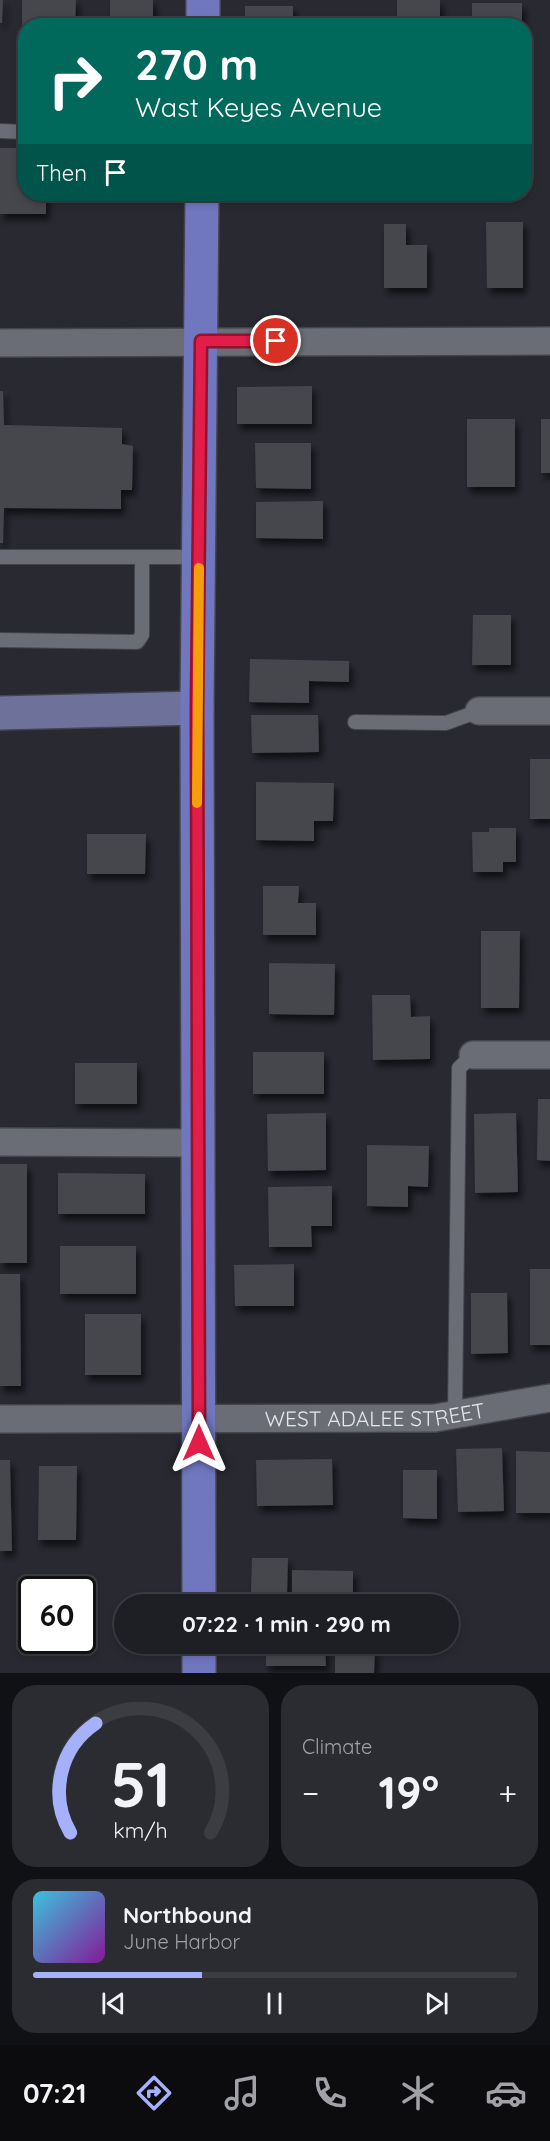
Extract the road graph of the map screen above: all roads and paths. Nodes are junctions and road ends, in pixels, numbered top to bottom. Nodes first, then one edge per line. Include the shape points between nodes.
1 (203, 0) edge
2 (203, 18) edge
3 (0, 132) edge
4 (18, 132) edge
5 (202, 201) edge
6 (201, 341) junction
7 (550, 341) edge
8 (0, 343) edge
9 (0, 557) edge
10 (142, 557) junction
11 (199, 557) junction
12 (0, 640) edge
13 (197, 708) junction
14 (478, 711) joint
15 (550, 711) edge
16 (0, 713) edge
17 (355, 722) dead end
18 (473, 1054) joint
19 (550, 1054) edge
20 (0, 1143) edge
21 (199, 1143) junction
22 (550, 1398) edge
23 (455, 1415) junction
24 (0, 1419) edge
25 (199, 1420) junction
26 (199, 1594) edge
27 (199, 1654) edge
28 (199, 1673) edge

1 - 2 main road
3 - 4 lane
5 - 6 main road
6 - 7 street
6 - 8 street
6 - 11 main road
9 - 10 lane
10 - 11 lane
10 - 12 lane via 142,635 137,642
11 - 13 main road
13 - 16 street
13 - 21 main road
14 - 15 street
14 - 17 lane via 446,723
18 - 19 street
18 - 23 lane via 459,1068
20 - 21 street
21 - 25 main road
22 - 23 street, WEST ADALEE STREET
23 - 25 street, WEST ADALEE STREET
24 - 25 street, WEST ADALEE STREET
25 - 26 main road
27 - 28 main road

